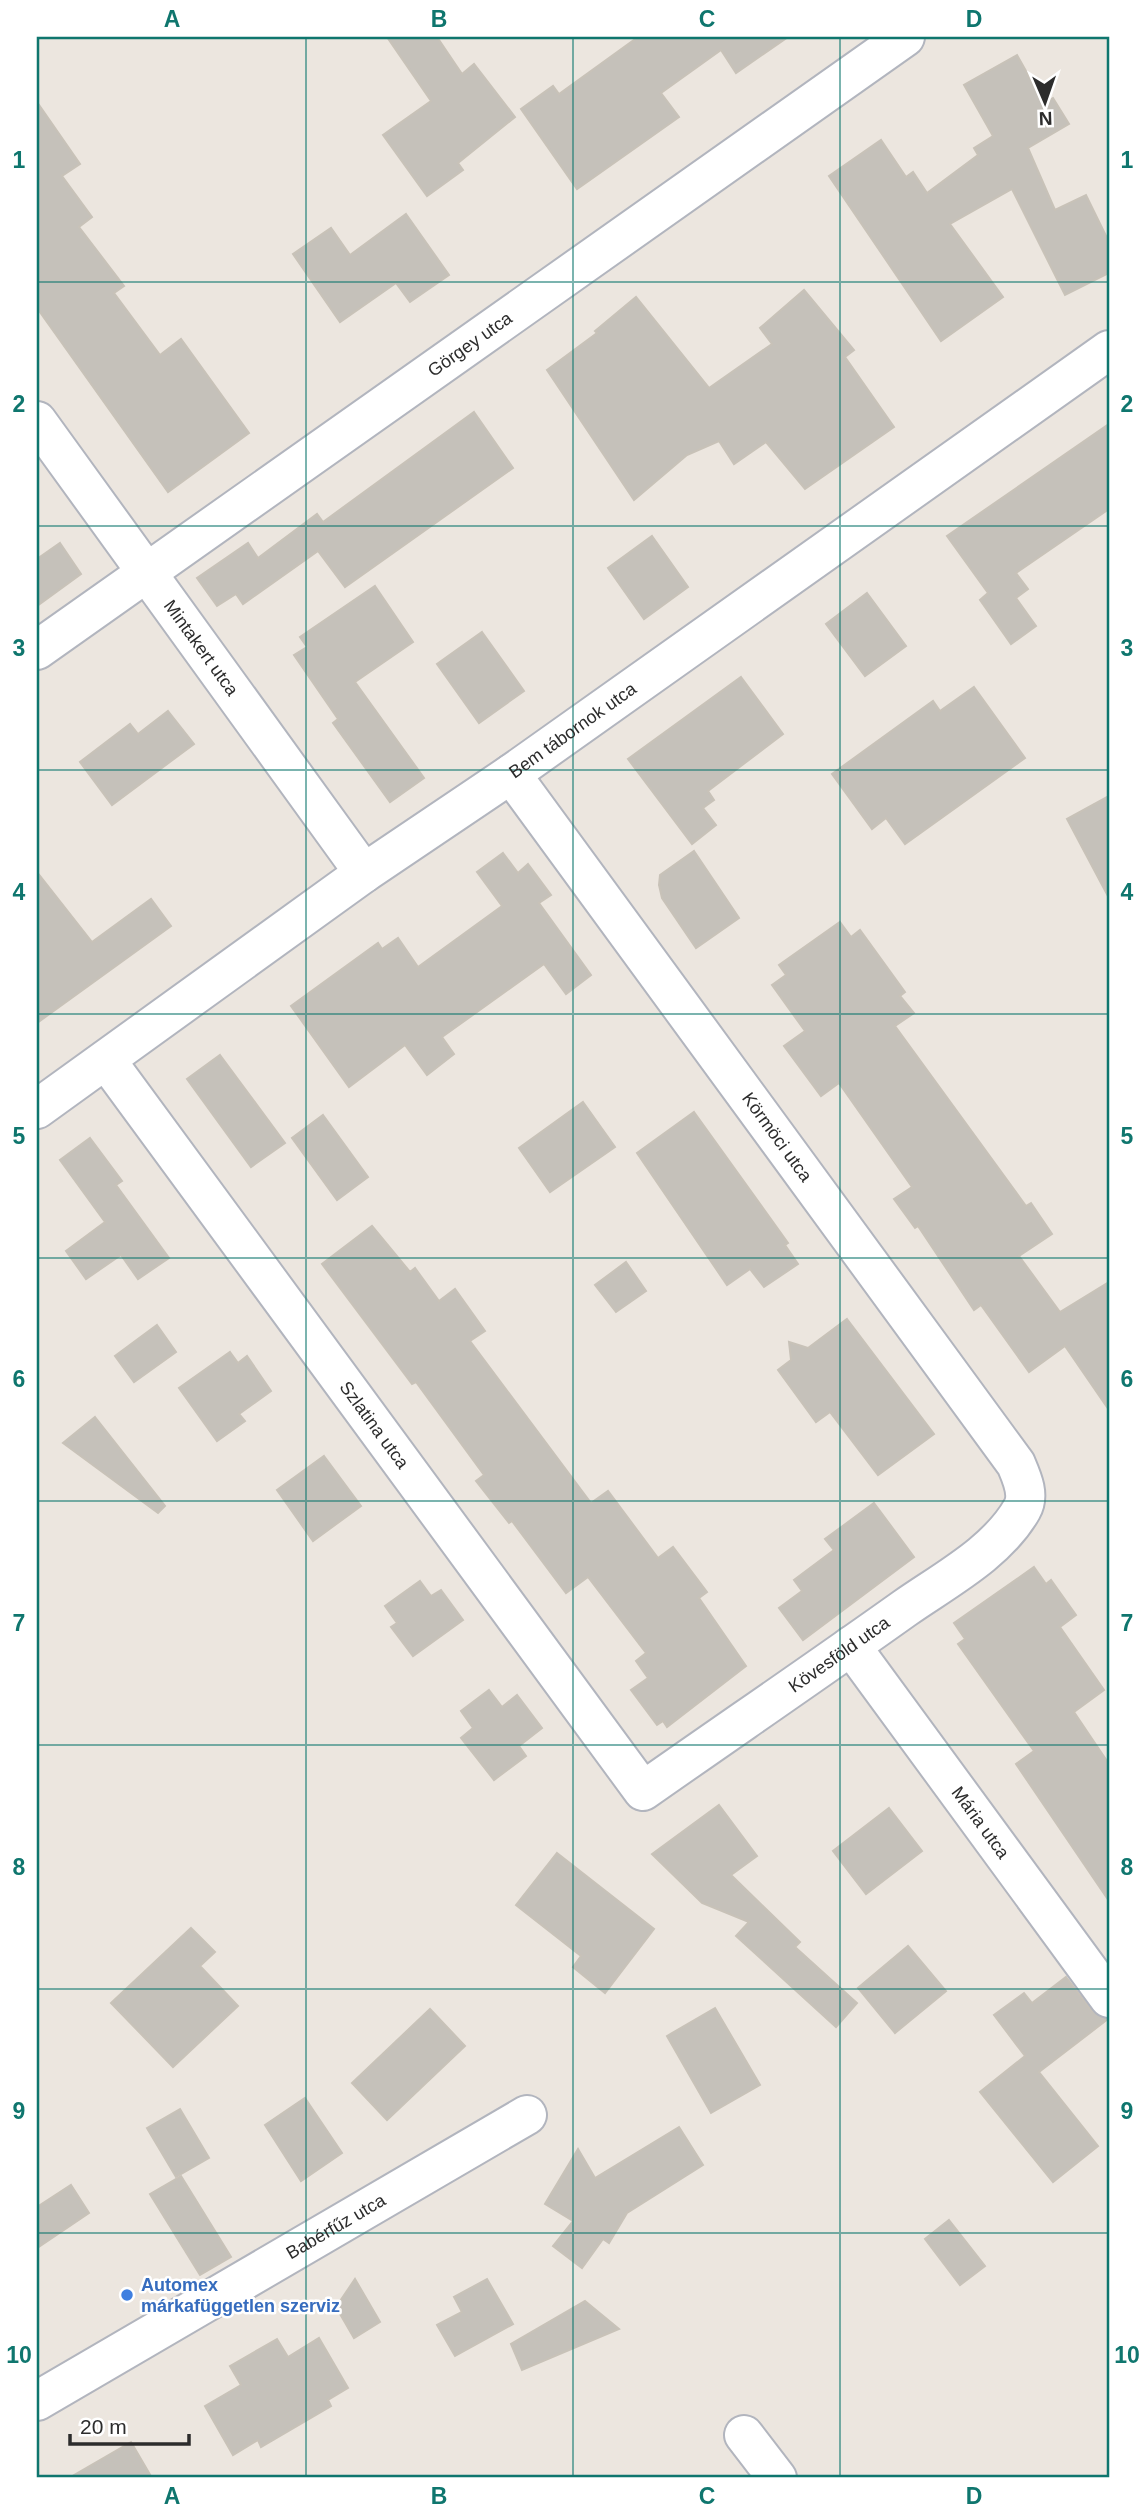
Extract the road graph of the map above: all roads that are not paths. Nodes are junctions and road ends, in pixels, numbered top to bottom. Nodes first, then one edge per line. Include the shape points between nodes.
1 (905, 37) edge
2 (1109, 350) edge
3 (37, 421) edge
4 (145, 573) junction
5 (37, 650) edge
6 (511, 774) junction
7 (364, 873) junction
8 (106, 1060) junction
9 (37, 1109) edge
10 (1024, 1506) joint
11 (851, 1646) junction
12 (643, 1791) joint
13 (1109, 1998) edge
14 (527, 2115) dead end
15 (37, 2401) edge
16 (744, 2435) dead end
17 (778, 2478) edge

1 - 4 street, Görgey utca
2 - 6 street, Bem tábornok utca
3 - 4 street, Mintakert utca
4 - 5 street, Görgey utca
4 - 7 street, Mintakert utca
6 - 7 street, Bem tábornok utca
6 - 10 street, Körmöci utca via 1016,1464 1025,1485
7 - 8 street, Bem tábornok utca
8 - 9 street, Bem tábornok utca
8 - 12 street, Szlatina utca
10 - 11 street, Kövesföld utca via 1009,1530 988,1549
11 - 12 street, Kövesföld utca
11 - 13 street, Mária utca
14 - 15 street, Babérfűz utca
16 - 17 street

